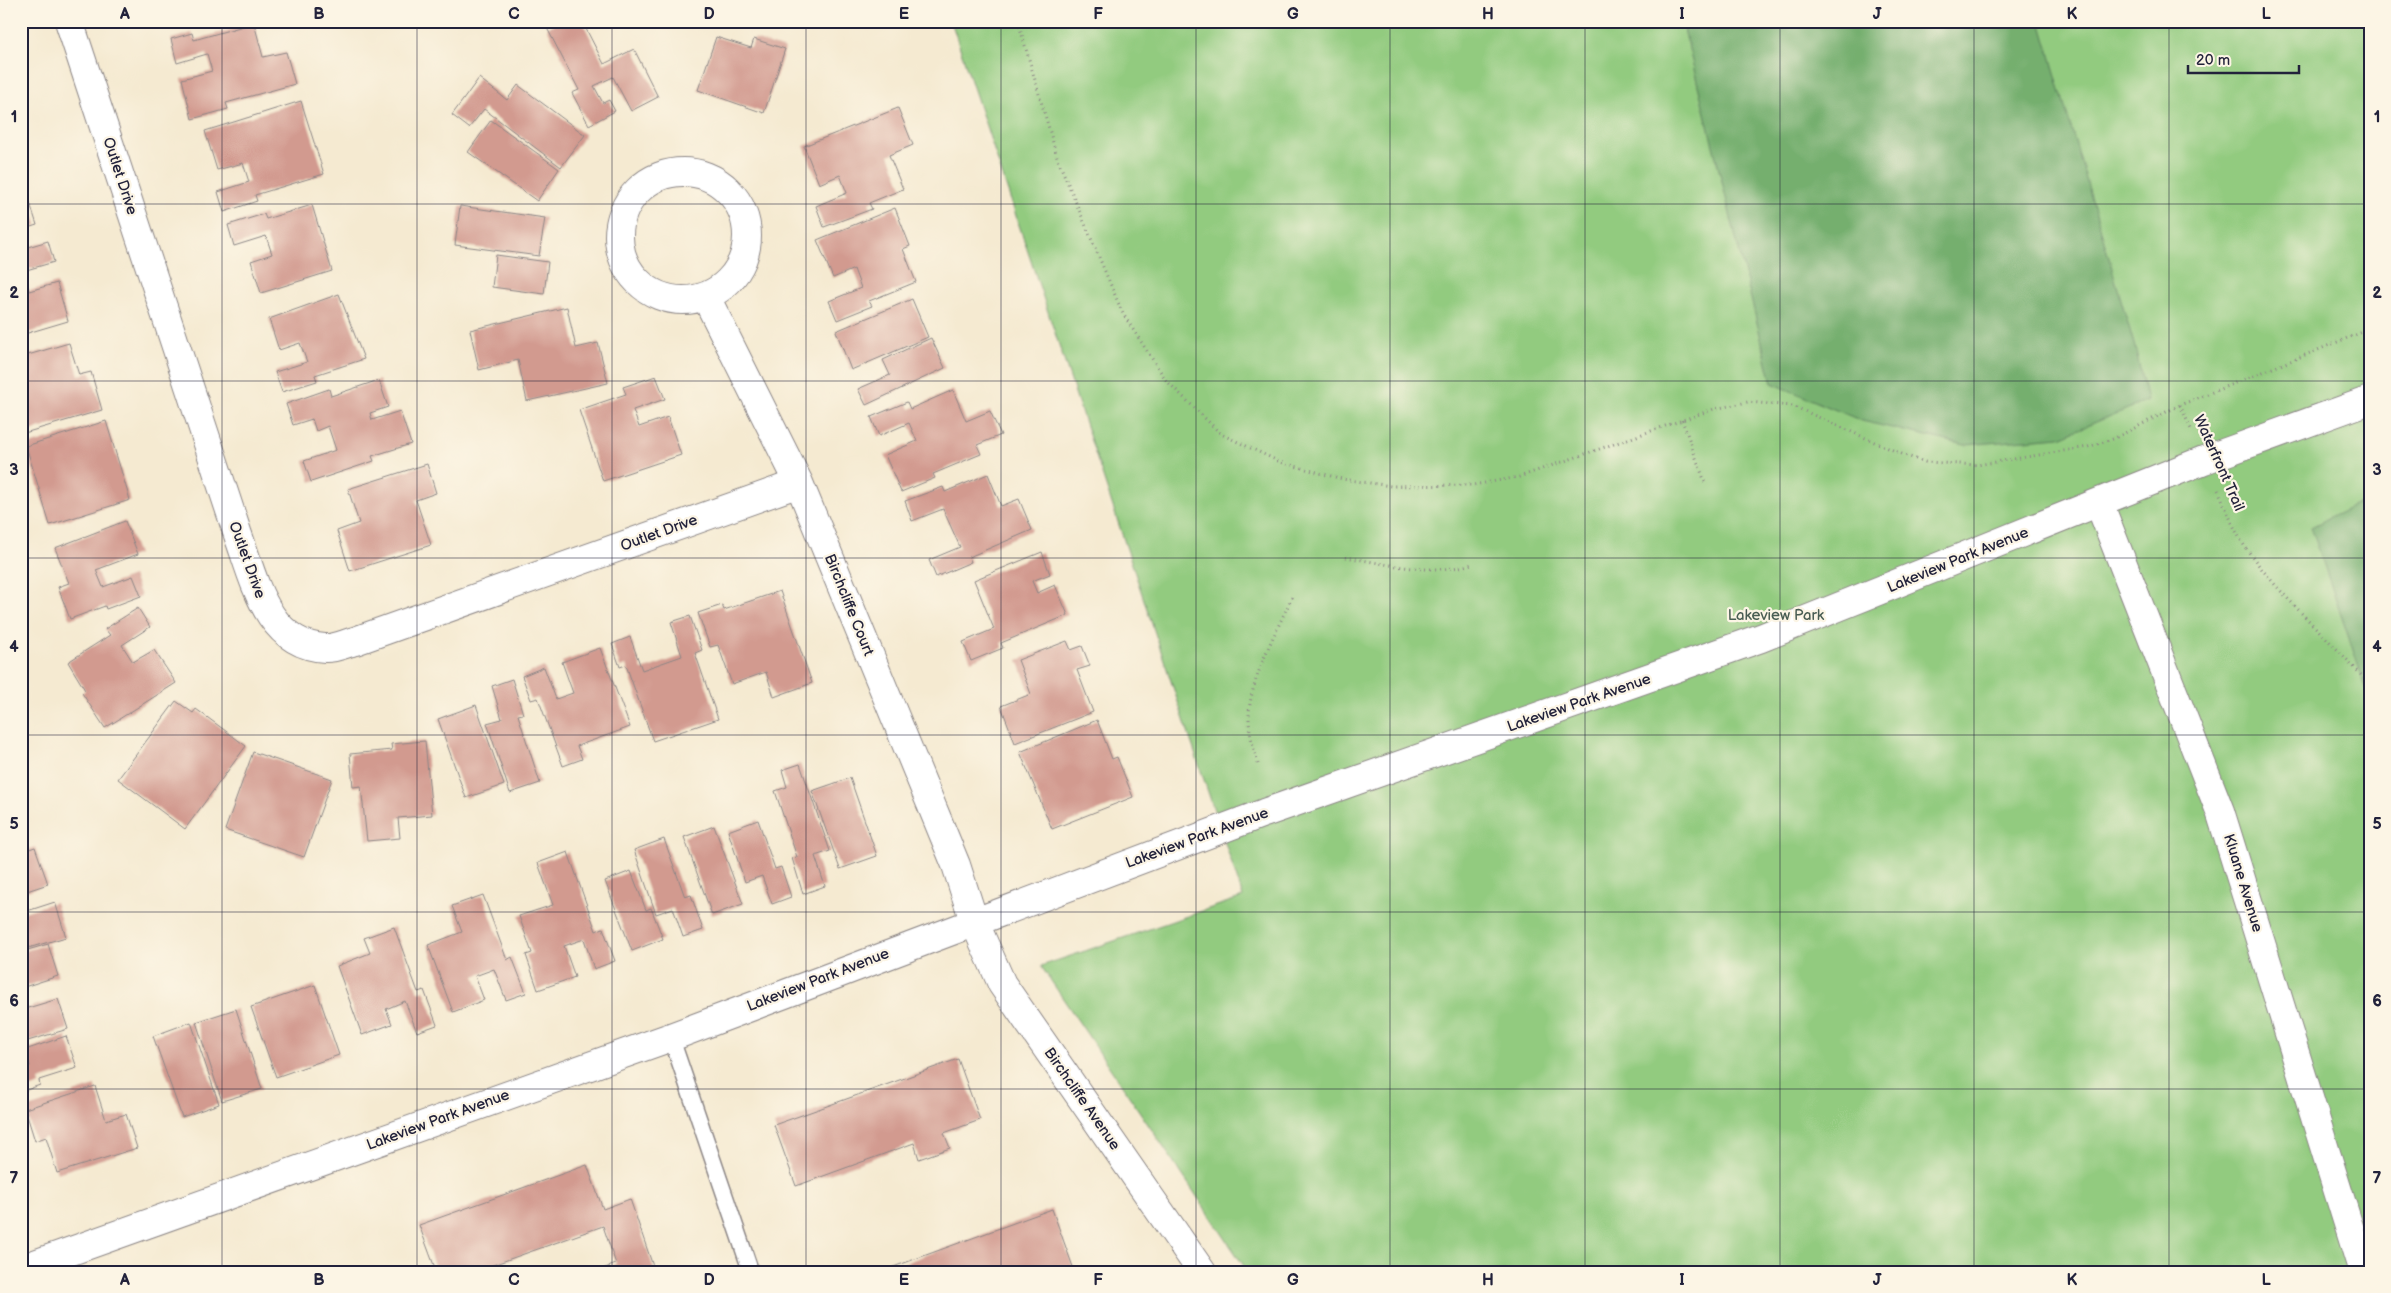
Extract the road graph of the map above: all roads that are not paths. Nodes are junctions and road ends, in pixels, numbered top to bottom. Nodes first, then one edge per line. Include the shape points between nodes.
1 (69, 21) edge
2 (706, 297) junction
3 (2370, 400) edge
4 (798, 483) junction
5 (2099, 503) junction
6 (974, 921) junction
7 (671, 1037) junction
8 (21, 1269) edge
9 (750, 1272) edge
10 (1202, 1272) edge
11 (2364, 1272) edge

1 - 4 street, Outlet Drive via 238,536 264,608 286,634 305,644 326,648 355,641
2 - 2 street via 725,285 740,268 746,252 748,229 742,208 727,188 708,176 686,171 663,174 643,185 626,204 619,226 620,254 630,275 646,290 667,299 690,301
2 - 4 street, Birchcliffe Court
3 - 5 street, Lakeview Park Avenue via 2204,460
4 - 6 street, Birchcliffe Court via 956,865
5 - 6 street, Lakeview Park Avenue via 1761,638 1264,813
5 - 11 street, Kluane Avenue via 2220,811
6 - 7 street, Lakeview Park Avenue
6 - 10 street, Birchcliffe Avenue via 1002,984
7 - 8 street, Lakeview Park Avenue
7 - 9 lane

